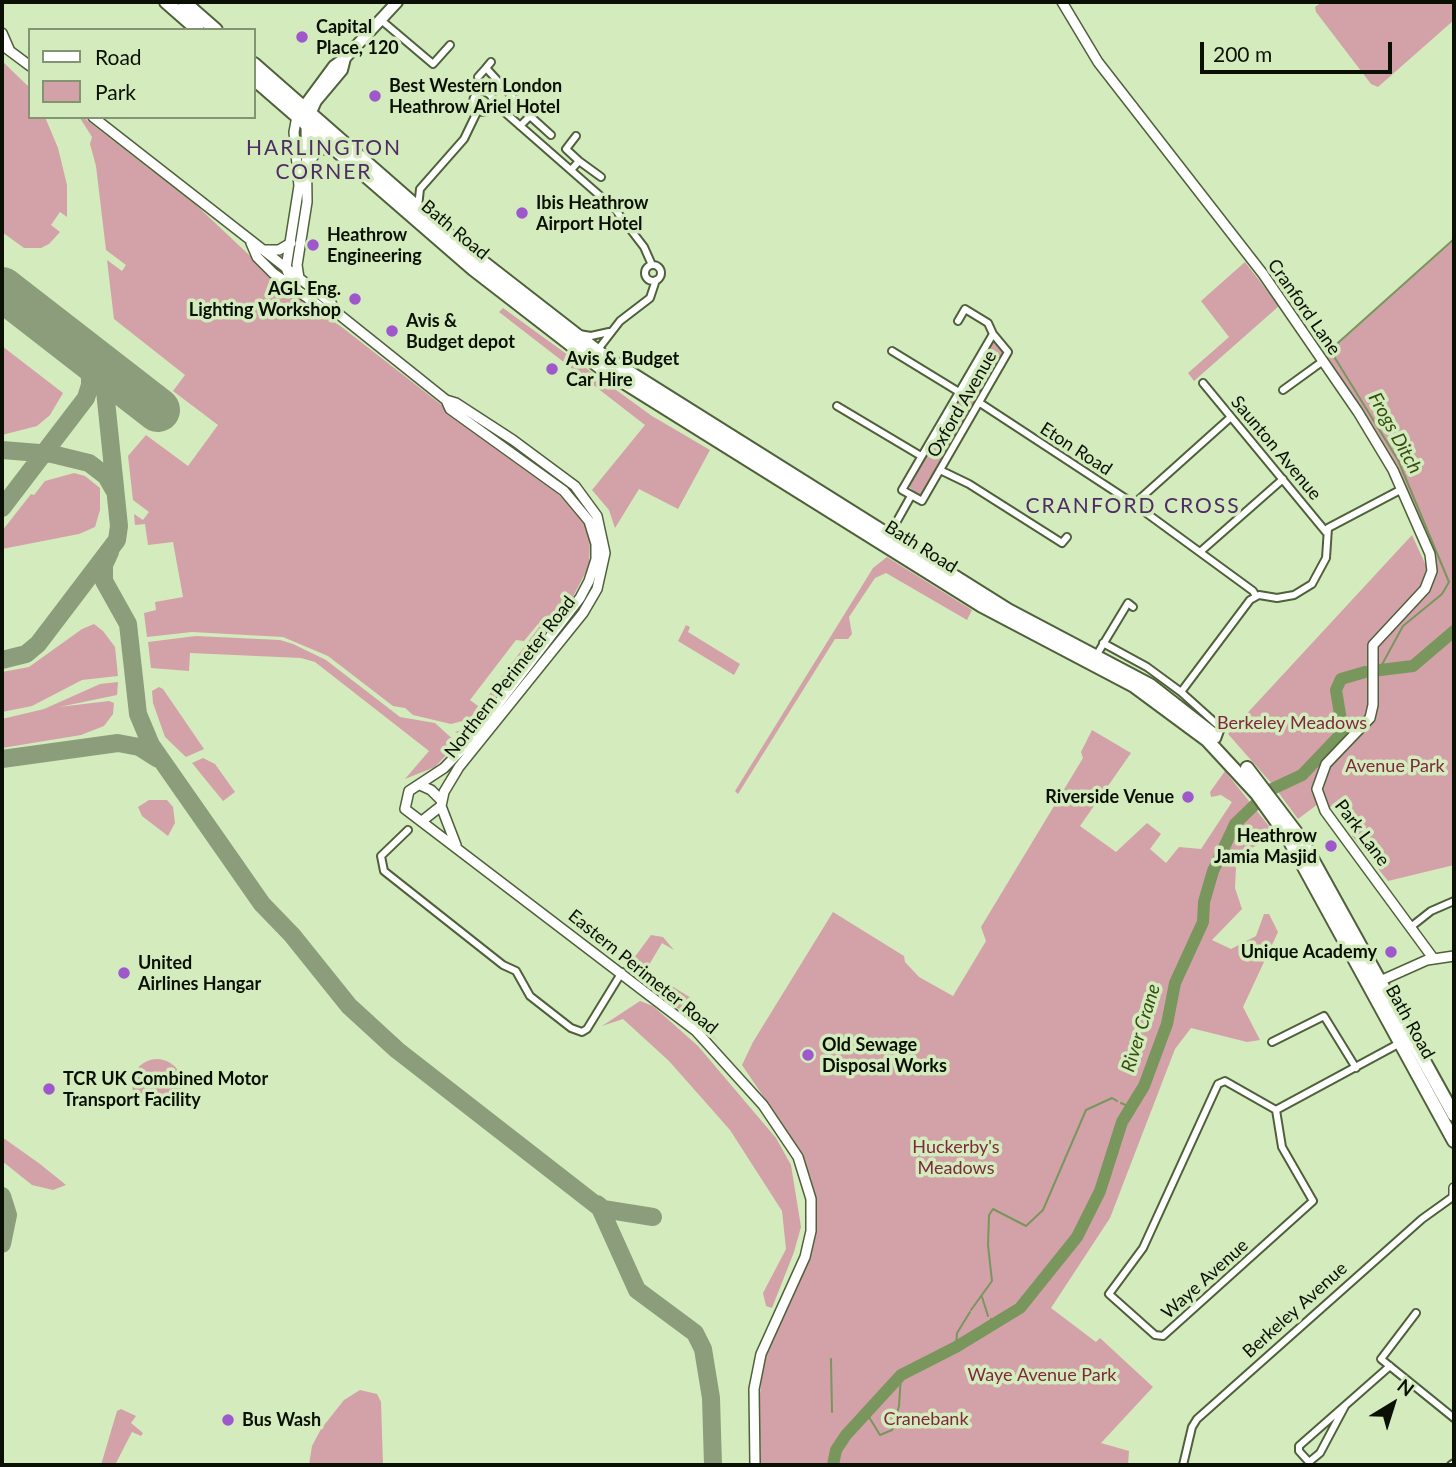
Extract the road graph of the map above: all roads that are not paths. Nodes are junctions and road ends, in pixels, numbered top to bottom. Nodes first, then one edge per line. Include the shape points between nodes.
1 (166, 2) edge
2 (184, 2) edge
3 (397, 2) edge
4 (1062, 2) edge
5 (381, 20) junction
6 (196, 28) edge
7 (214, 28) edge
8 (2, 33) edge
9 (450, 45) dead end
10 (6, 47) edge
11 (345, 58) junction
12 (28, 64) edge
13 (256, 66) edge
14 (478, 76) dead end
15 (256, 80) edge
16 (316, 90) junction
17 (287, 93) junction
18 (493, 102) junction
19 (478, 110) junction
20 (304, 115) junction
21 (530, 116) junction
22 (96, 119) edge
23 (520, 126) junction
24 (551, 135) dead end
25 (576, 136) dead end
26 (334, 149) junction
27 (579, 161) junction
28 (307, 165) junction
29 (572, 170) junction
30 (601, 177) dead end
31 (420, 189) junction
32 (397, 190) junction
33 (418, 209) junction
34 (251, 243) junction
35 (292, 243) junction
36 (266, 250) junction
37 (299, 253) junction
38 (652, 265) junction
39 (286, 268) junction
40 (273, 273) junction
41 (656, 280) junction
42 (297, 283) junction
43 (958, 320) dead end
44 (570, 332) junction
45 (608, 332) junction
46 (993, 334) junction
47 (892, 351) dead end
48 (596, 352) junction
49 (1323, 361) junction
50 (1203, 383) dead end
51 (1283, 390) dead end
52 (959, 392) junction
53 (446, 400) junction
54 (980, 403) junction
55 (837, 406) dead end
56 (1231, 417) junction
57 (921, 456) junction
58 (940, 470) junction
59 (1283, 479) junction
60 (1402, 489) junction
61 (911, 496) junction
62 (1134, 504) junction
63 (1326, 532) junction
64 (1067, 537) dead end
65 (886, 541) junction
66 (1200, 552) junction
67 (1256, 596) junction
68 (1128, 603) dead end
69 (1103, 643) junction
70 (1373, 645) joint
71 (1094, 660) junction
72 (1181, 692) junction
73 (1217, 738) junction
74 (420, 785) junction
75 (1261, 791) junction
76 (441, 803) junction
77 (1275, 810) junction
78 (422, 821) junction
79 (408, 830) dead end
80 (456, 845) junction
81 (1454, 901) edge
82 (1412, 926) junction
83 (1454, 956) edge
84 (1433, 958) junction
85 (622, 972) junction
86 (1380, 981) junction
87 (1272, 1042) dead end
88 (1401, 1042) junction
89 (1415, 1043) junction
90 (1356, 1068) junction
91 (1276, 1110) junction
92 (1454, 1115) edge
93 (1454, 1141) edge
94 (1454, 1188) edge
95 (1454, 1196) edge
96 (1416, 1313) dead end
97 (1390, 1366) junction
98 (1346, 1406) junction
99 (1454, 1418) edge
100 (755, 1465) edge
101 (1183, 1465) edge

1 - 6 highway
2 - 7 highway
3 - 5 main road
4 - 49 street, Cranford Lane via 1098,62 1262,274
5 - 9 street via 433,64
5 - 11 main road
8 - 10 street
10 - 12 street
11 - 16 main road
11 - 20 main road via 342,69
13 - 17 highway, Bath Road
14 - 21 street via 489,65
15 - 20 highway, Bath Road
16 - 17 main road
16 - 20 main road
17 - 20 highway, Bath Road
18 - 19 street via 486,111
18 - 19 street via 488,94 479,94 474,102
18 - 23 street
19 - 31 street via 464,139
20 - 26 highway, Bath Road
20 - 28 street
20 - 32 highway, Bath Road
20 - 35 street via 294,132 299,187
21 - 23 street
21 - 24 street
22 - 34 street, Northern Perimeter Road
23 - 29 street
25 - 27 street via 566,149
26 - 28 street via 318,150
26 - 48 highway, Bath Road via 473,268
27 - 29 street
27 - 30 street
28 - 37 street
29 - 38 street via 629,225
31 - 32 street
31 - 33 street
32 - 33 highway, Bath Road
33 - 44 highway, Bath Road
34 - 36 street, Northern Perimeter Road
34 - 40 street, Northern Perimeter Road
35 - 36 street
35 - 39 street
36 - 39 street, Northern Perimeter Road
37 - 39 street
37 - 42 street
38 - 41 street via 661,272
38 - 41 street via 645,276
39 - 40 street
39 - 42 street
40 - 42 street, Northern Perimeter Road
41 - 45 street via 650,298
42 - 53 street, Northern Perimeter Road via 326,311 336,312
43 - 46 street via 966,306 988,323
44 - 45 street via 590,336
44 - 48 highway, Bath Road
45 - 48 street
46 - 52 street, Oxford Avenue
46 - 54 street, Oxford Avenue via 1009,352
47 - 52 street
48 - 65 highway, Bath Road
49 - 51 street
49 - 60 street, Cranford Lane via 1370,430
50 - 56 street, Saunton Avenue
52 - 57 street, Oxford Avenue
53 - 74 street, Northern Perimeter Road via 450,409 574,499 592,528 596,559 580,597 498,706 453,759
53 - 76 street, Northern Perimeter Road via 502,432 575,486 597,516 605,553 597,589 583,613 458,767
54 - 58 street, Oxford Avenue
54 - 62 street, Eton Road
55 - 57 street
56 - 59 street, Saunton Avenue
56 - 62 street
57 - 61 street, Oxford Avenue via 902,490
58 - 61 street, Oxford Avenue via 922,501
58 - 64 street via 1062,543
59 - 63 street, Saunton Avenue
59 - 66 street
60 - 63 street
60 - 70 street, Cranford Lane via 1430,554 1432,571 1425,589
61 - 65 street, Oxford Avenue
62 - 66 street, Eton Road
63 - 67 street via 1326,558 1312,584 1294,595
65 - 71 highway, Bath Road via 1016,625
66 - 67 street, Eton Road
67 - 72 street
68 - 69 street
69 - 71 street
69 - 72 street
70 - 82 street, Park Lane via 1370,718 1326,764 1317,789 1325,811
71 - 73 highway, Bath Road via 1163,694
71 - 75 highway, Bath Road via 1190,726
72 - 73 street via 1221,728
73 - 75 highway, Bath Road
74 - 76 street
74 - 78 street via 409,791 404,805
75 - 77 highway, Bath Road
76 - 78 street
76 - 80 street
77 - 86 highway, Bath Road via 1306,848
77 - 88 highway, Bath Road
78 - 80 street, Eastern Perimeter Road
79 - 85 street via 383,854 383,868 516,971 532,998 574,1030 587,1029
80 - 85 street, Eastern Perimeter Road
81 - 82 street
82 - 84 street, Park Lane
83 - 84 street
84 - 86 street
85 - 100 street, Eastern Perimeter Road via 696,1031 745,1083 790,1144 808,1184 809,1242 767,1336 757,1373
86 - 89 highway, Bath Road
87 - 90 street via 1324,1016
88 - 89 highway
88 - 90 street
88 - 93 highway, Bath Road
89 - 92 highway, Bath Road
90 - 91 street
91 - 91 street, Waye Avenue via 1225,1081 1218,1084 1143,1248 1110,1294 1155,1335 1163,1336 1313,1202 1282,1147
94 - 95 street, Berkeley Avenue
95 - 101 street, Berkeley Avenue via 1422,1219 1197,1419
96 - 97 street via 1381,1357
97 - 98 street
97 - 99 street
98 - 98 street via 1299,1446 1309,1462 1320,1453

